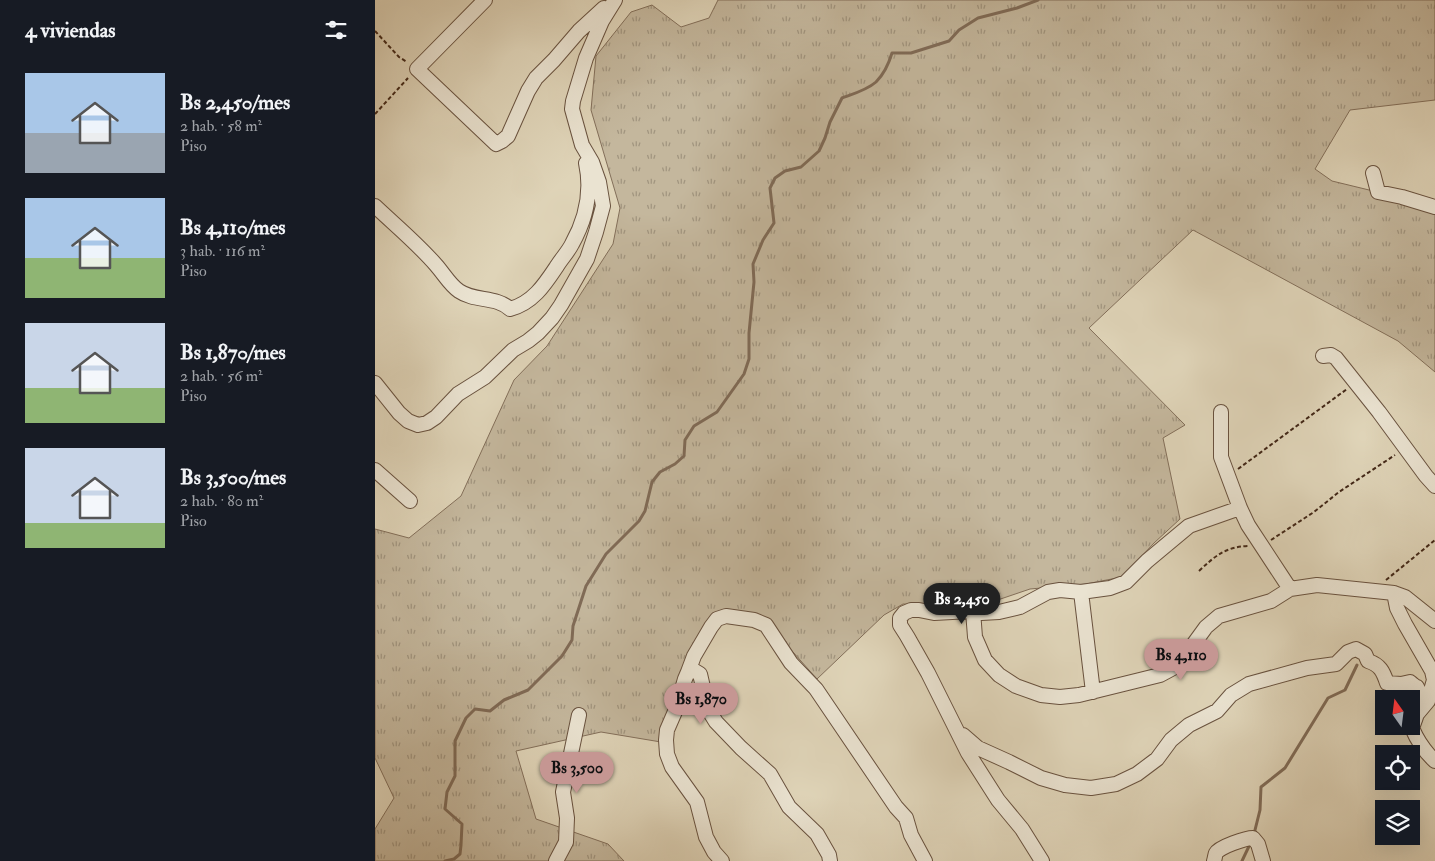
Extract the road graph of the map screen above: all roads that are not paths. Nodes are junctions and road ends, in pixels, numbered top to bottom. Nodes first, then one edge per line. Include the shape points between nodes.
1 (485, 0) edge
2 (613, 0) edge
3 (582, 145) junction
4 (1373, 172) dead end
5 (375, 206) edge
6 (1435, 207) edge
7 (1323, 356) dead end
8 (375, 383) edge
9 (1221, 412) dead end
10 (375, 470) edge
11 (1435, 486) edge
12 (410, 501) dead end
13 (1240, 508) junction
14 (1290, 589) junction
15 (1081, 592) junction
16 (1394, 593) junction
17 (973, 611) junction
18 (1435, 621) edge
19 (688, 672) junction
20 (1418, 690) edge
21 (1093, 692) junction
22 (1420, 711) edge
23 (579, 715) dead end
24 (957, 729) junction
25 (1415, 735) edge
26 (1435, 762) edge
27 (555, 861) edge
28 (722, 861) edge
29 (830, 861) edge
30 (925, 861) edge
31 (1042, 861) edge
32 (1215, 861) edge
33 (1263, 861) edge

1 - 2 street via 417,69 496,144 508,136 536,78
2 - 3 street via 593,40 573,100 572,109
3 - 5 street via 589,191 579,230 541,288 518,307 510,308 459,291
3 - 8 street via 593,162 603,206 587,259 561,305 538,333 513,350 485,377 458,394 427,423 418,425 408,421
4 - 6 street via 1378,192
7 - 11 street via 1336,358
9 - 13 street via 1221,457
10 - 12 street
13 - 14 street
13 - 15 street via 1189,526 1126,582
14 - 16 street via 1317,585
14 - 21 street via 1271,601 1219,616 1206,627 1182,660 1160,675
15 - 17 street via 1059,590 1048,592 1020,607 999,612
15 - 21 street
16 - 18 street via 1405,597
16 - 22 street via 1397,608 1434,680 1428,701
17 - 21 street via 975,637 985,660 999,675 1016,686 1041,695 1060,697
17 - 24 street via 935,613 911,610 900,618 899,625
19 - 28 street via 667,730 667,754 672,767 697,802 706,837
19 - 29 street via 695,670 700,674 707,709 716,722 771,774 789,806 817,834
19 - 30 street via 717,619 726,616 766,625 906,818
20 - 24 street via 1410,682 1387,683 1377,664 1368,661 1365,654 1356,649 1335,664 1249,684 1231,695 1217,711 1189,725 1171,740 1157,759 1137,774 1116,784 1091,788 1065,786 1041,778 978,748
23 - 27 street via 563,792 566,842
24 - 31 street via 998,800
25 - 26 street
32 - 33 street via 1221,848 1247,838 1253,838 1258,844

